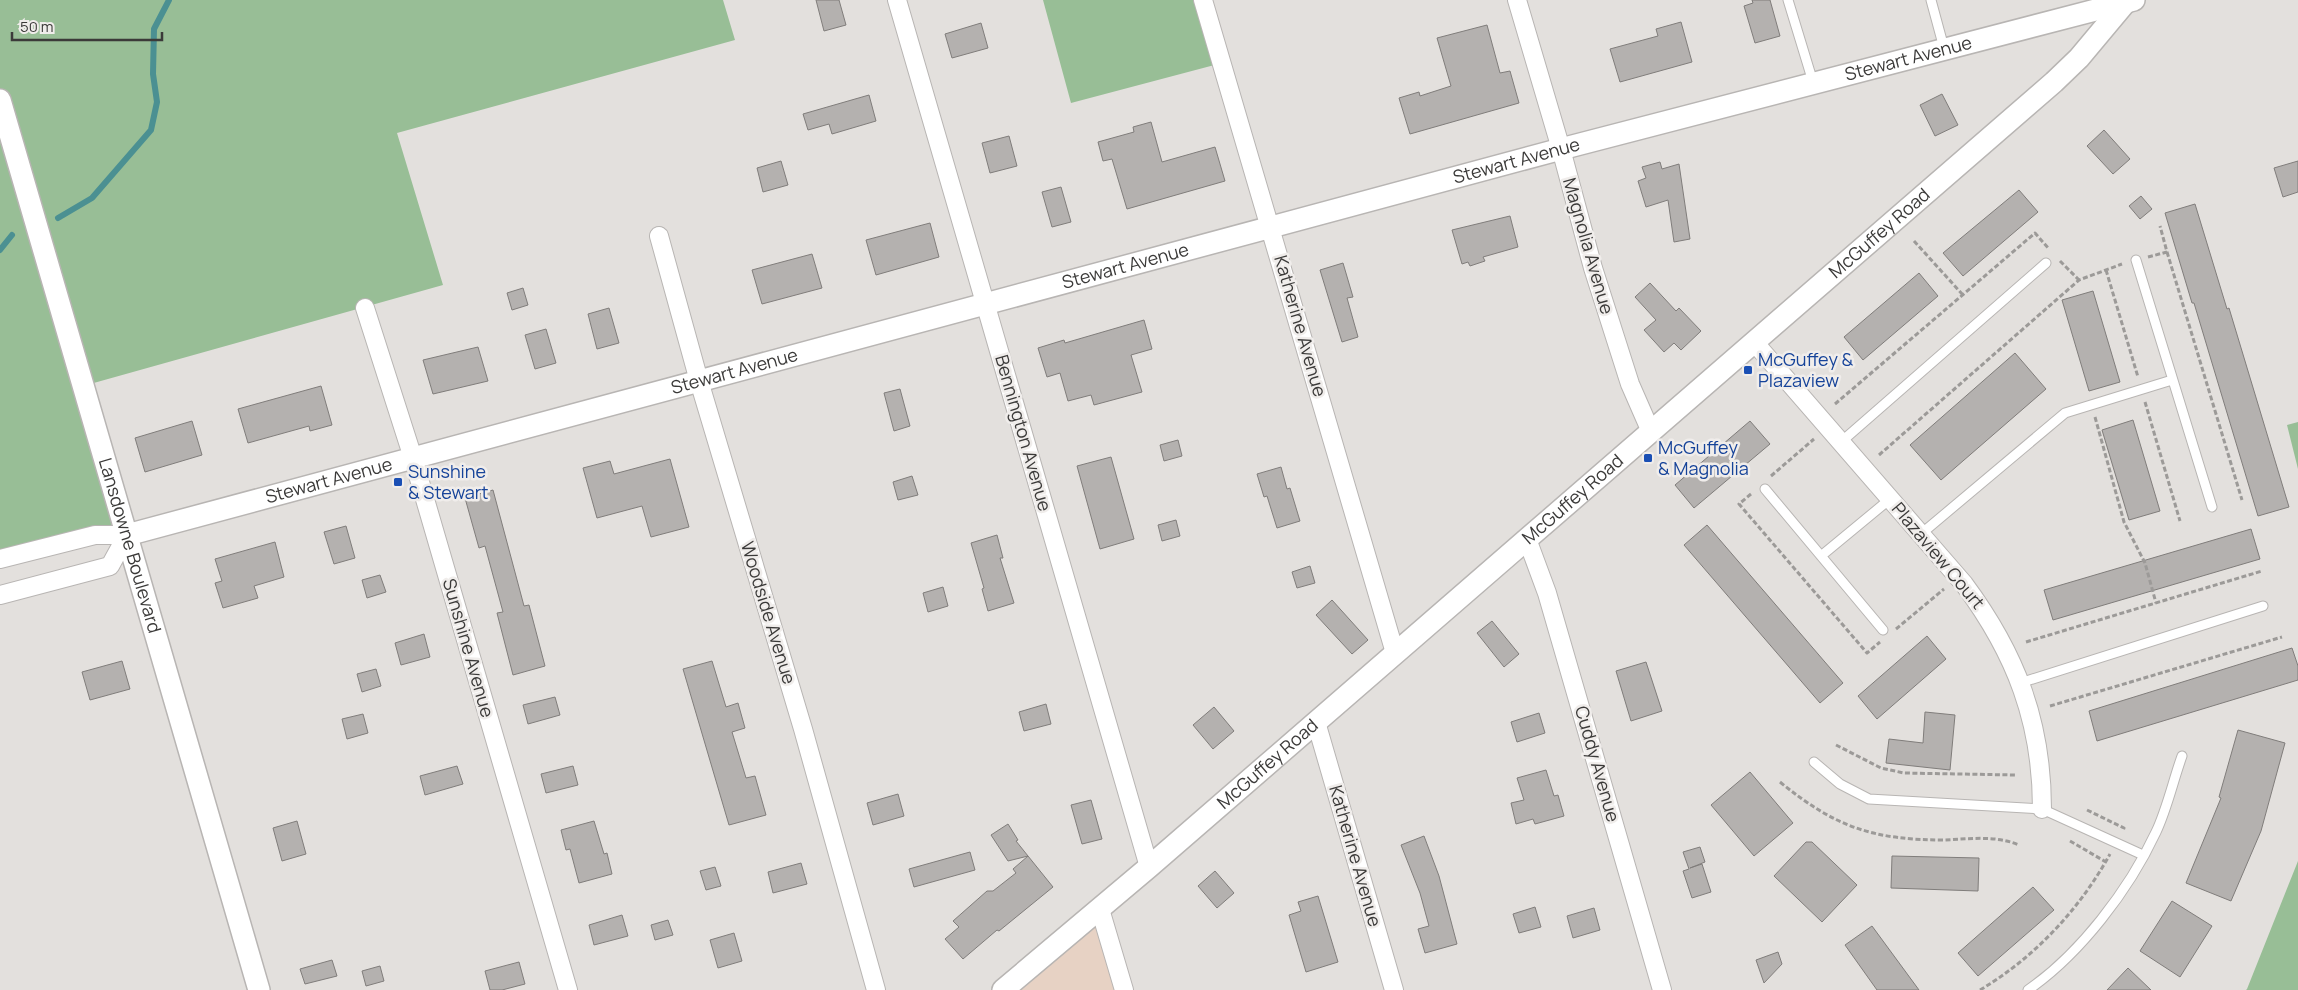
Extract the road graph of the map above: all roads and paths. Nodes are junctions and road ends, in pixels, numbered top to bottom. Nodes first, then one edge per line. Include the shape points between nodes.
1 (897, 0) edge
2 (1204, 0) edge
3 (1517, 0) edge
4 (1788, 0) edge
5 (1931, 0) edge
6 (2129, 1) edge
7 (1944, 48) junction
8 (1813, 82) junction
9 (0, 100) edge
10 (1561, 149) junction
11 (1271, 228) junction
12 (659, 236) dead end
13 (1914, 241) dead end
14 (2167, 252) dead end
15 (2054, 253) dead end
16 (2060, 260) dead end
17 (2136, 260) dead end
18 (2046, 263) dead end
19 (2106, 270) dead end
20 (2079, 280) junction
21 (1963, 295) junction
22 (986, 304) junction
23 (365, 308) dead end
24 (1754, 342) junction
25 (2172, 380) junction
26 (700, 381) junction
27 (1835, 404) dead end
28 (2091, 405) junction
29 (1651, 432) junction
30 (1841, 442) junction
31 (1879, 455) dead end
32 (413, 458) junction
33 (1765, 488) dead end
34 (1890, 499) junction
35 (2242, 500) dead end
36 (2212, 508) dead end
37 (1921, 534) junction
38 (127, 535) junction
39 (1527, 539) junction
40 (1821, 556) junction
41 (0, 559) edge
42 (2262, 572) dead end
43 (0, 595) edge
44 (2156, 603) junction
45 (2263, 606) dead end
46 (1883, 630) dead end
47 (2282, 637) dead end
48 (2026, 642) dead end
49 (1395, 653) junction
50 (2020, 683) junction
51 (2050, 706) dead end
52 (1316, 722) junction
53 (1836, 745) dead end
54 (2182, 756) dead end
55 (1814, 762) dead end
56 (2014, 775) dead end
57 (1780, 782) dead end
58 (2042, 809) junction
59 (2088, 810) dead end
60 (2070, 842) dead end
61 (2116, 843) junction
62 (2019, 845) dead end
63 (2143, 855) junction
64 (2106, 862) junction
65 (1149, 866) junction
66 (1100, 909) junction
67 (259, 990) edge
68 (568, 990) edge
69 (876, 990) edge
70 (1004, 990) edge
71 (1124, 990) edge
72 (1394, 990) edge
73 (1662, 990) edge
74 (1980, 990) edge
75 (2028, 990) edge

1 - 22 street, Bennington Avenue
2 - 11 street, Katherine Avenue
3 - 10 street, Magnolia Avenue
4 - 8 lane
5 - 7 lane
6 - 7 street, Stewart Avenue
6 - 24 street, McGuffey Road via 2080,58 2054,82
7 - 8 street, Stewart Avenue
8 - 10 street, Stewart Avenue
9 - 38 street, Lansdowne Boulevard
10 - 11 street, Stewart Avenue
10 - 29 street, Magnolia Avenue via 1592,268 1630,384
11 - 22 street, Stewart Avenue
11 - 49 street, Katherine Avenue
12 - 26 street, Woodside Avenue
13 - 21 path
14 - 35 path
15 - 21 path via 2035,233
16 - 20 path
17 - 25 lane
18 - 30 lane
19 - 20 path
20 - 31 path
21 - 27 path
22 - 26 street, Stewart Avenue
22 - 65 street, Bennington Avenue
23 - 32 street, Sunshine Avenue
24 - 29 street, McGuffey Road
24 - 30 street, Plazaview Court
25 - 28 lane
25 - 36 lane
26 - 32 street, Stewart Avenue
26 - 69 street, Woodside Avenue
28 - 37 lane via 2065,413
28 - 44 path via 2124,522 2145,563
29 - 39 street, McGuffey Road
30 - 34 street, Plazaview Court
32 - 38 street, Stewart Avenue
32 - 68 street, Sunshine Avenue
33 - 40 lane
34 - 37 street, Plazaview Court
34 - 40 lane
37 - 50 street, Plazaview Court via 1986,614 2011,658
38 - 41 street, Stewart Avenue via 95,535
38 - 43 street via 110,566
38 - 67 street, Lansdowne Boulevard
39 - 49 street, McGuffey Road
39 - 73 street, Cuddy Avenue via 1547,593
40 - 46 lane
42 - 44 path
44 - 48 path
45 - 50 lane
47 - 51 path
49 - 52 street, McGuffey Road
50 - 58 street, Plazaview Court via 2038,744
52 - 65 street, McGuffey Road
52 - 72 street, Katherine Avenue
53 - 56 path via 1881,768 1904,773
54 - 63 lane via 2157,832
55 - 58 lane via 1840,784 1869,799
57 - 62 path via 1821,811 1857,830 1895,838 2005,839
58 - 61 lane
59 - 61 path via 2124,828
60 - 64 path
61 - 63 lane
61 - 64 path
63 - 75 lane via 2092,932
64 - 74 path via 2045,940 2003,976
65 - 66 street, McGuffey Road
66 - 70 street, McGuffey Road
66 - 71 street

